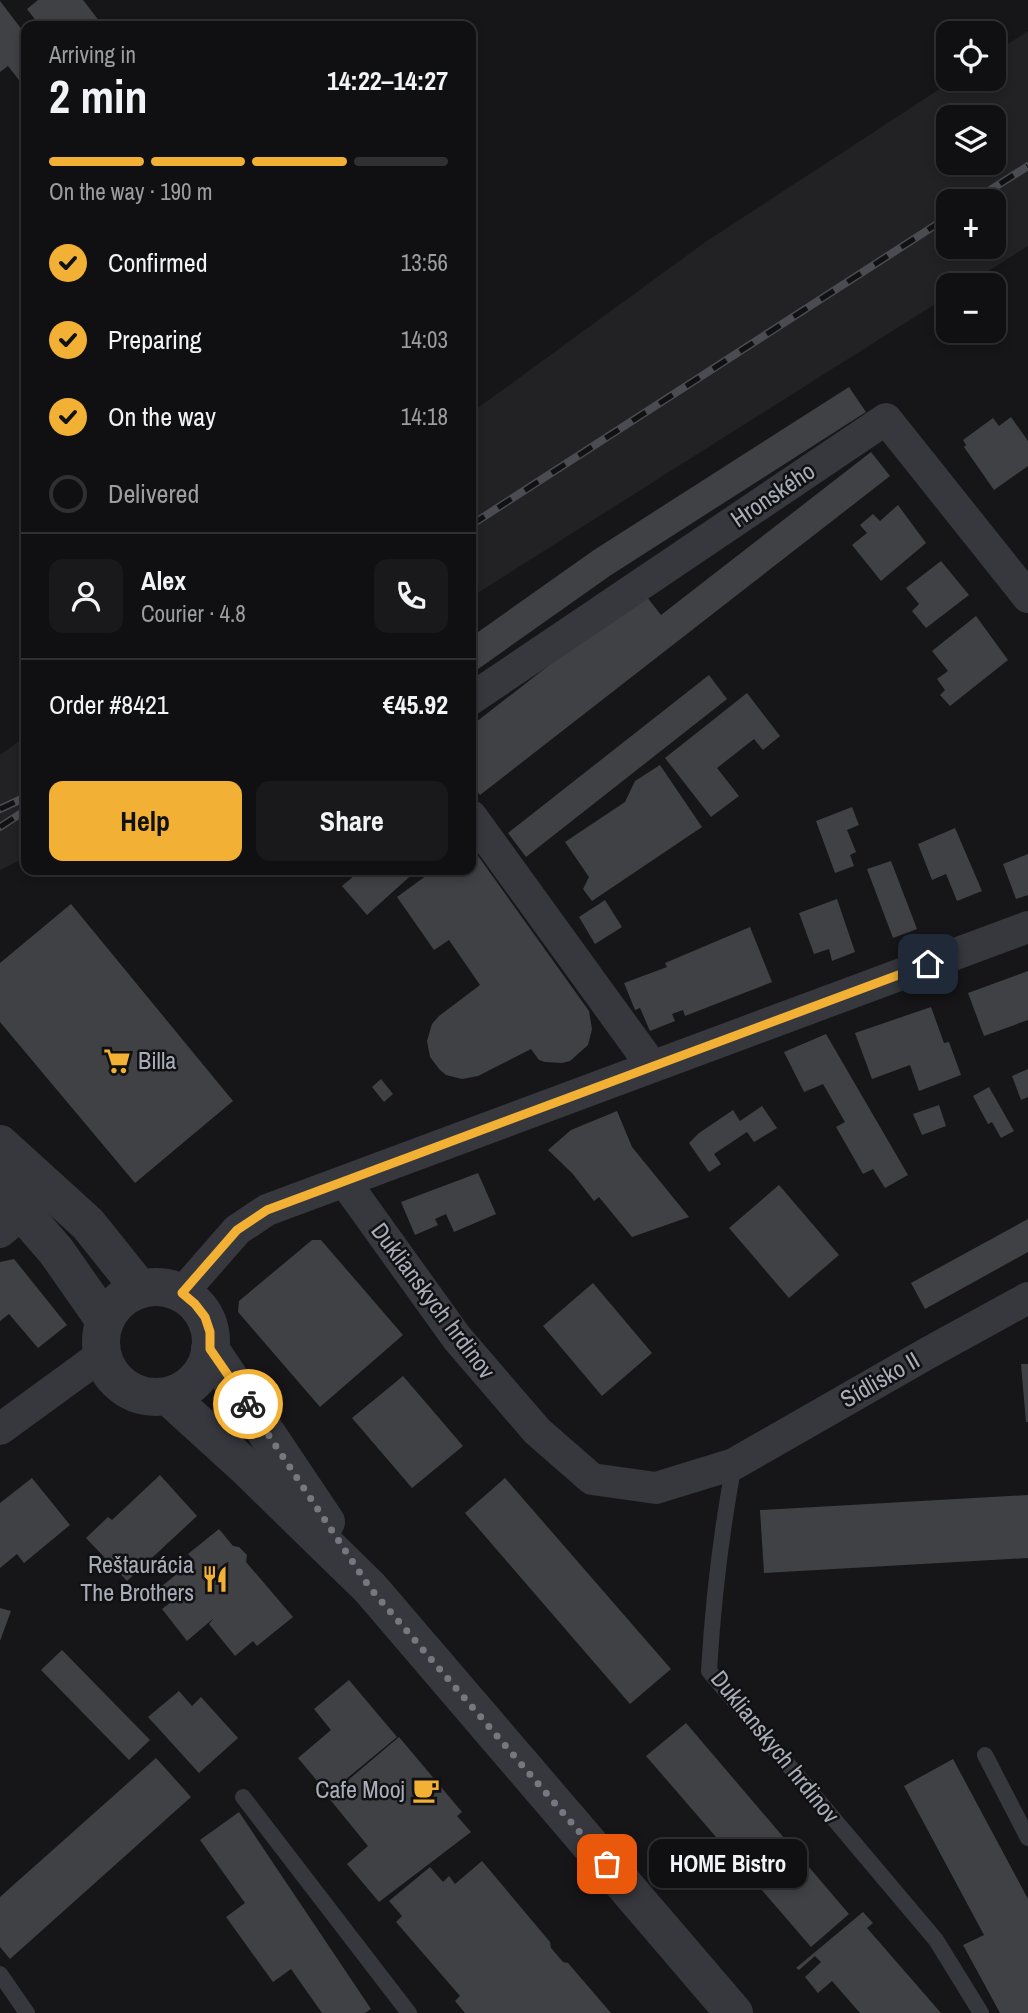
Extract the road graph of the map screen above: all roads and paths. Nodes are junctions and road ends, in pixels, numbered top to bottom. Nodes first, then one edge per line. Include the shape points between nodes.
1 (1028, 597) edge
2 (476, 696) edge
3 (476, 823) edge
4 (1028, 927) edge
5 (652, 1066) junction
6 (0, 1144) edge
7 (0, 1174) edge
8 (345, 1182) junction
9 (12, 1222) edge
10 (140, 1289) junction
11 (182, 1293) junction
12 (1028, 1298) edge
13 (104, 1338) junction
14 (210, 1349) junction
15 (168, 1396) junction
16 (0, 1429) edge
17 (734, 1465) junction
18 (370, 1588) junction
19 (985, 1755) dead end
20 (243, 1797) dead end
21 (1028, 1838) edge
22 (0, 1974) edge
23 (27, 2013) edge
24 (409, 2013) edge
25 (734, 2013) edge
26 (981, 2013) edge

1 - 2 street, Hronského via 886,419
3 - 5 street
4 - 5 street
5 - 8 street
6 - 10 street via 88,1224
7 - 9 street
8 - 11 street via 267,1210 237,1230
8 - 17 street, Duklianskych hrdinov via 457,1338 537,1432 592,1479 656,1488
9 - 13 street via 56,1251
10 - 11 street via 162,1287
10 - 13 street via 114,1306
11 - 14 street via 205,1317
12 - 17 street, Sídlisko II
13 - 15 street via 109,1370 120,1383 134,1393
13 - 16 street
14 - 15 street via 197,1378
14 - 18 street
15 - 18 street
17 - 26 lane, Duklianskych hrdinov via 714,1598 709,1671 936,1941
18 - 25 street
19 - 21 lane
20 - 24 lane
22 - 23 lane

